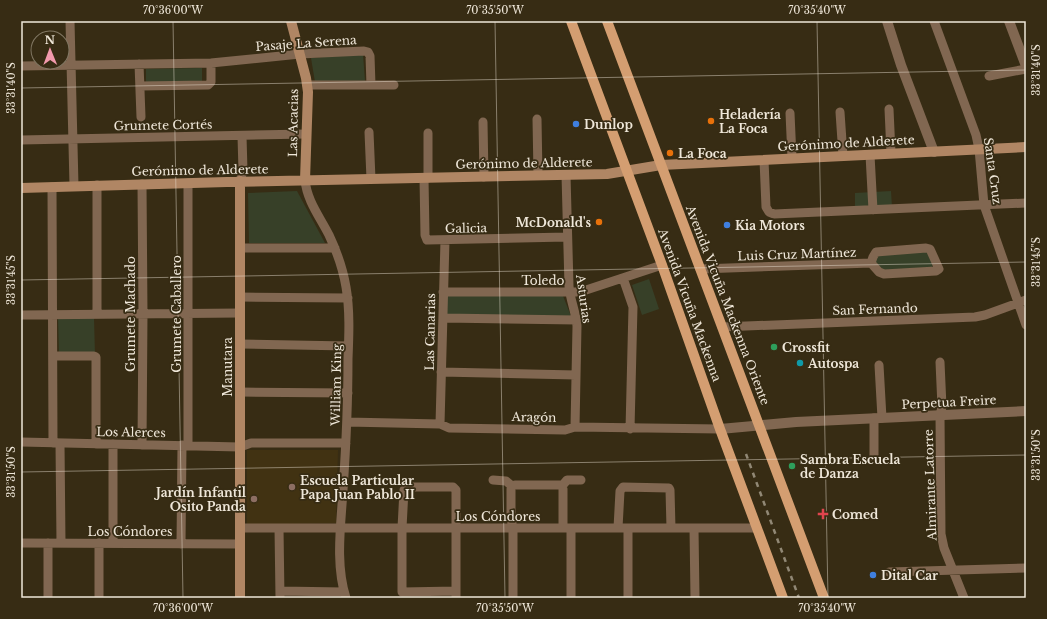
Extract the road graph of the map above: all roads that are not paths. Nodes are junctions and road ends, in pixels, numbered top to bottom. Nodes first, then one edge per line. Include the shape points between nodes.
1 (70, 21) edge
2 (291, 21) edge
3 (571, 21) edge
4 (607, 21) edge
5 (887, 21) edge
6 (934, 21) edge
7 (1009, 21) edge
8 (1023, 51) edge
9 (300, 54) junction
10 (211, 62) junction
11 (140, 64) junction
12 (71, 65) junction
13 (21, 66) edge
14 (1026, 66) edge
15 (1026, 69) edge
16 (989, 76) dead end
17 (308, 85) junction
18 (371, 85) junction
19 (394, 85) dead end
20 (140, 86) junction
21 (889, 109) dead end
22 (840, 112) dead end
23 (790, 113) dead end
24 (141, 117) dead end
25 (537, 119) dead end
26 (483, 122) dead end
27 (370, 132) dead end
28 (306, 134) junction
29 (428, 134) dead end
30 (242, 136) junction
31 (73, 139) junction
32 (21, 140) edge
33 (1026, 147) edge
34 (979, 149) junction
35 (934, 152) junction
36 (891, 154) junction
37 (870, 155) junction
38 (843, 156) junction
39 (792, 158) junction
40 (764, 160) junction
41 (661, 165) junction
42 (626, 171) junction
43 (538, 175) junction
44 (566, 175) junction
45 (484, 177) junction
46 (426, 178) junction
47 (371, 179) junction
48 (305, 180) junction
49 (240, 182) junction
50 (188, 183) junction
51 (142, 184) junction
52 (97, 185) junction
53 (74, 186) junction
54 (52, 187) junction
55 (21, 188) edge
56 (1026, 203) edge
57 (984, 205) junction
58 (873, 210) junction
59 (567, 238) junction
60 (445, 240) junction
61 (240, 248) junction
62 (335, 248) junction
63 (871, 263) junction
64 (662, 264) junction
65 (700, 269) junction
66 (623, 278) junction
67 (443, 292) junction
68 (569, 292) junction
69 (240, 297) junction
70 (348, 298) junction
71 (1022, 301) edge
72 (240, 313) junction
73 (97, 314) junction
74 (143, 314) junction
75 (188, 314) junction
76 (21, 315) edge
77 (53, 315) junction
78 (443, 318) junction
79 (577, 320) junction
80 (1026, 325) edge
81 (722, 327) junction
82 (240, 344) junction
83 (348, 346) junction
84 (53, 356) junction
85 (940, 362) dead end
86 (879, 365) dead end
87 (441, 372) junction
88 (576, 375) junction
89 (240, 392) junction
90 (348, 393) junction
91 (1026, 411) edge
92 (940, 415) junction
93 (878, 418) junction
94 (347, 422) junction
95 (440, 424) junction
96 (760, 425) junction
97 (575, 427) junction
98 (630, 428) junction
99 (720, 429) junction
100 (21, 442) edge
101 (57, 443) junction
102 (346, 443) junction
103 (96, 444) junction
104 (113, 444) junction
105 (142, 445) junction
106 (185, 446) junction
107 (240, 447) junction
108 (874, 457) dead end
109 (492, 480) dead end
110 (581, 480) dead end
111 (512, 486) junction
112 (562, 486) junction
113 (240, 528) junction
114 (279, 528) junction
115 (341, 528) junction
116 (402, 528) junction
117 (457, 528) junction
118 (513, 528) junction
119 (567, 528) junction
120 (618, 528) junction
121 (628, 528) junction
122 (671, 528) junction
123 (694, 528) junction
124 (757, 528) junction
125 (21, 543) edge
126 (48, 543) junction
127 (61, 543) junction
128 (100, 543) junction
129 (113, 544) junction
130 (180, 544) junction
131 (240, 544) junction
132 (1026, 568) edge
133 (953, 570) junction
134 (889, 572) dead end
135 (456, 594) edge
136 (280, 595) edge
137 (305, 595) edge
138 (345, 595) edge
139 (426, 595) edge
140 (48, 598) edge
141 (99, 598) edge
142 (240, 598) edge
143 (513, 598) edge
144 (571, 598) edge
145 (628, 598) edge
146 (695, 598) edge
147 (783, 598) edge
148 (824, 598) edge
149 (964, 598) edge

1 - 12 street
2 - 9 main road, Las Acacias
3 - 42 main road, Avenida Vicuña Mackenna
4 - 41 main road, Avenida Vicuña Mackenna Oriente
5 - 35 street
6 - 34 street, Santa Cruz
7 - 8 street
8 - 14 street
9 - 10 street, Pasaje La Serena
9 - 17 main road, Las Acacias
9 - 18 street, Pasaje La Serena via 368,52
10 - 11 street, Pasaje La Serena
10 - 20 street via 211,82 208,85
11 - 12 street, Pasaje La Serena
11 - 20 street
12 - 13 street, Pasaje La Serena
12 - 31 street
15 - 16 street
17 - 18 street
17 - 28 main road, Las Acacias
18 - 19 street
20 - 24 street
21 - 36 street
22 - 38 street
23 - 39 street
25 - 43 street
26 - 45 street
27 - 47 street
28 - 30 street, Grumete Cortés
28 - 48 main road, Las Acacias
29 - 46 street
30 - 31 street, Grumete Cortés
30 - 49 street, Manutara via 243,171
31 - 32 street, Grumete Cortés
31 - 53 street
33 - 34 main road, Gerónimo de Alderete
34 - 35 main road, Gerónimo de Alderete
34 - 57 street, Santa Cruz
35 - 36 main road, Gerónimo de Alderete
36 - 37 main road, Gerónimo de Alderete
37 - 38 main road, Gerónimo de Alderete
37 - 58 street
38 - 39 main road, Gerónimo de Alderete
39 - 40 main road, Gerónimo de Alderete
40 - 41 main road, Gerónimo de Alderete
40 - 58 street via 766,207 771,213
41 - 42 main road, Gerónimo de Alderete
41 - 65 main road, Avenida Vicuña Mackenna Oriente
42 - 44 main road, Gerónimo de Alderete
42 - 64 main road, Avenida Vicuña Mackenna
43 - 44 main road, Gerónimo de Alderete
43 - 45 main road, Gerónimo de Alderete
44 - 59 street, Asturias
45 - 46 main road, Gerónimo de Alderete
46 - 47 main road, Gerónimo de Alderete
46 - 60 street, Galicia via 425,237 429,240
47 - 48 main road, Gerónimo de Alderete
48 - 49 main road, Gerónimo de Alderete
48 - 62 street, William King via 310,200
49 - 50 main road, Gerónimo de Alderete
49 - 61 main road, Manutara
50 - 51 main road, Gerónimo de Alderete
50 - 75 street, Grumete Caballero
51 - 52 main road, Gerónimo de Alderete
51 - 74 street, Grumete Machado
52 - 53 main road, Gerónimo de Alderete
52 - 73 street
53 - 54 main road, Gerónimo de Alderete
54 - 55 main road, Gerónimo de Alderete
54 - 77 street
56 - 57 street
57 - 58 street
57 - 71 street, Santa Cruz
59 - 60 street, Galicia
59 - 68 street, Asturias
60 - 67 street, Las Canarias
61 - 62 street
61 - 69 main road, Manutara
62 - 70 street, William King
63 - 63 street, Luis Cruz Martínez via 876,270 884,274 939,269 930,249 926,248 876,252
63 - 65 street, Luis Cruz Martínez
64 - 66 street, Toledo
64 - 99 main road, Avenida Vicuña Mackenna
65 - 81 main road, Avenida Vicuña Mackenna Oriente
66 - 68 street, Toledo via 584,291
66 - 98 street via 633,307
67 - 68 street, Toledo
67 - 78 street, Las Canarias
68 - 79 street, Asturias
69 - 70 street
69 - 72 main road, Manutara
70 - 83 street, William King
71 - 80 street, Santa Cruz
71 - 81 street, San Fernando via 985,315 971,317
72 - 75 street
72 - 82 main road, Manutara
73 - 74 street
73 - 77 street
74 - 75 street
74 - 105 street, Grumete Machado
75 - 106 street, Grumete Caballero
76 - 77 street
77 - 84 street
78 - 79 street
78 - 87 street, Las Canarias
79 - 88 street, Asturias
81 - 96 main road, Avenida Vicuña Mackenna Oriente
82 - 83 street
82 - 89 main road, Manutara
83 - 90 street, William King
84 - 101 street
84 - 103 street via 96,357
85 - 92 street, Almirante Latorre
86 - 93 street
87 - 88 street
87 - 95 street, Las Canarias
88 - 97 street, Asturias
89 - 90 street
89 - 107 main road, Manutara
90 - 94 street, William King
91 - 92 street, Perpetua Freire
92 - 93 street, Perpetua Freire
92 - 133 street, Almirante Latorre via 941,534
93 - 96 street, Perpetua Freire
93 - 108 street
94 - 95 street, Aragón
94 - 102 street, William King
95 - 97 street, Aragón via 449,428 565,430
96 - 99 street, Perpetua Freire
96 - 148 main road, Avenida Vicuña Mackenna Oriente
97 - 98 street, Aragón
98 - 99 street, Aragón
99 - 124 main road, Avenida Vicuña Mackenna
100 - 101 street, Los Alerces
101 - 103 street, Los Alerces
101 - 127 street
102 - 107 street, Los Alerces via 251,443
102 - 115 street, William King
103 - 104 street, Los Alerces
104 - 105 street, Los Alerces
104 - 129 street
105 - 106 street, Los Alerces
106 - 107 street, Los Alerces
106 - 130 street, Grumete Caballero
107 - 113 main road, Manutara
109 - 111 street via 506,481
110 - 112 street via 567,480
111 - 112 street
111 - 118 street
112 - 119 street
113 - 114 street, Los Cóndores
113 - 131 main road, Manutara
114 - 115 street, Los Cóndores
114 - 136 street
115 - 116 street, Los Cóndores
115 - 138 street, William King via 340,570
116 - 117 street, Los Cóndores
116 - 117 street via 406,487 455,488
116 - 139 street via 402,592
117 - 118 street, Los Cóndores
117 - 135 street
118 - 119 street, Los Cóndores
118 - 143 street
119 - 120 street, Los Cóndores
119 - 144 street
120 - 121 street, Los Cóndores
120 - 122 street via 620,491 623,487 669,488
121 - 122 street, Los Cóndores
121 - 145 street
122 - 123 street, Los Cóndores
123 - 124 street, Los Cóndores
123 - 146 street
124 - 147 main road, Avenida Vicuña Mackenna
125 - 126 street, Los Cóndores
126 - 127 street, Los Cóndores
126 - 140 street
127 - 128 street, Los Cóndores
128 - 129 street, Los Cóndores
128 - 141 street
129 - 130 street, Los Cóndores
130 - 131 street, Los Cóndores
131 - 142 main road, Manutara
132 - 133 street
133 - 134 street
133 - 149 street, Almirante Latorre
135 - 139 street
136 - 137 street
137 - 138 street

